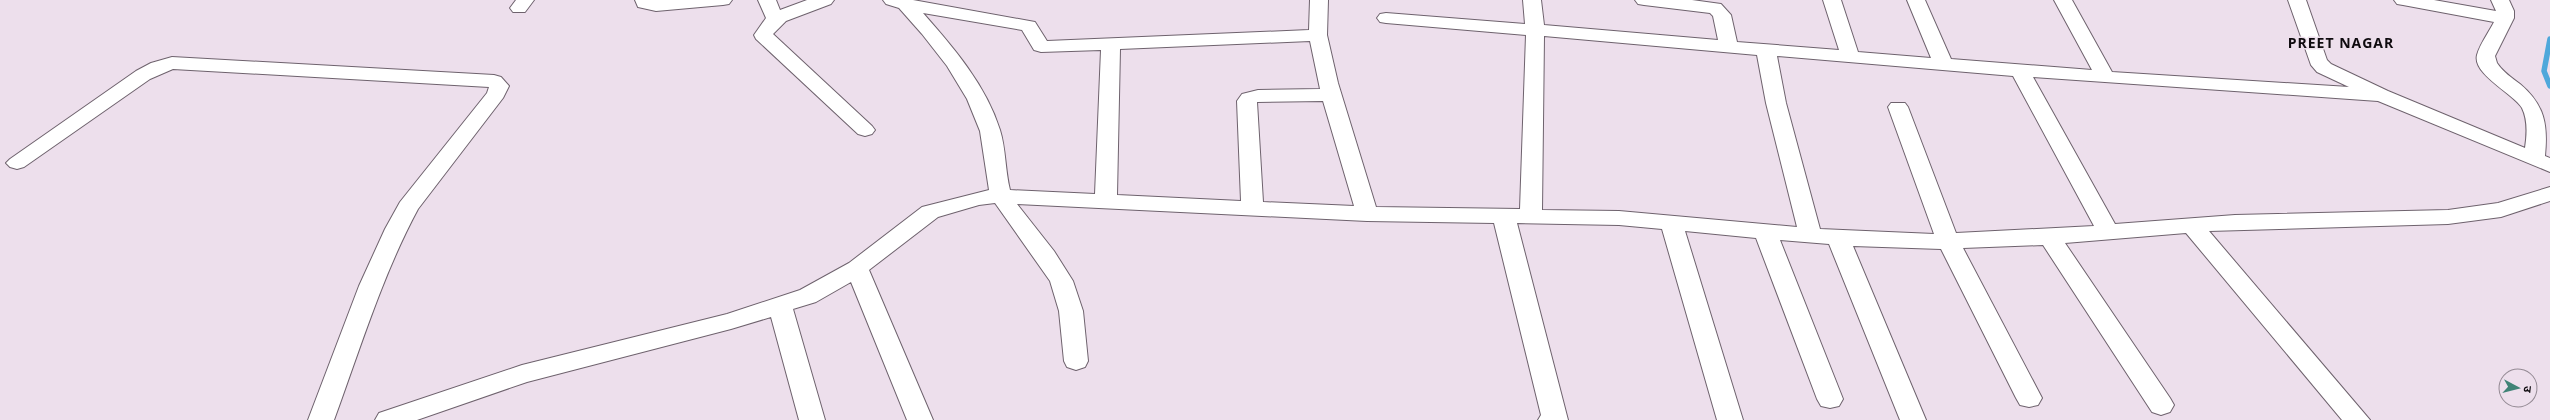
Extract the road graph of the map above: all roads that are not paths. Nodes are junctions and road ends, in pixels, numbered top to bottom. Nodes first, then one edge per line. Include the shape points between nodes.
1 (644, 0) edge
2 (723, 0) edge
3 (767, 0) edge
4 (1319, 0) edge
5 (1532, 0) edge
6 (1644, 0) edge
7 (1832, 0) edge
8 (1916, 0) edge
9 (2063, 0) edge
10 (2298, 0) edge
11 (2403, 0) edge
12 (1678, 1) edge
13 (818, 2) edge
14 (898, 2) edge
15 (2503, 9) edge
16 (1386, 18) dead end
17 (775, 19) junction
18 (1535, 30) junction
19 (1318, 35) junction
20 (1111, 45) junction
21 (1729, 46) junction
22 (1766, 50) junction
23 (1851, 58) junction
24 (1943, 63) junction
25 (2019, 69) junction
26 (2105, 76) junction
27 (1332, 95) junction
28 (2381, 95) junction
29 (1898, 107) dead end
30 (865, 130) dead end
31 (2542, 162) edge
32 (17, 163) dead end
33 (2550, 194) edge
34 (1001, 196) junction
35 (1106, 201) junction
36 (1252, 208) junction
37 (1367, 214) junction
38 (1531, 215) junction
39 (1504, 217) junction
40 (1671, 222) junction
41 (2191, 225) junction
42 (1765, 231) junction
43 (2108, 232) junction
44 (1810, 235) junction
45 (1838, 238) junction
46 (2049, 238) junction
47 (1948, 241) junction
48 (857, 268) junction
49 (780, 306) junction
50 (1076, 361) dead end
51 (2029, 398) dead end
52 (1830, 399) dead end
53 (2161, 405) dead end
54 (418, 414) edge
55 (321, 420) edge
56 (388, 420) edge
57 (812, 420) edge
58 (920, 420) edge
59 (1551, 420) edge
60 (1730, 420) edge
61 (1913, 420) edge
62 (2357, 420) edge

1 - 2 street via 649,6
3 - 17 street
4 - 19 street
5 - 18 street
6 - 12 street
7 - 23 street
8 - 24 street
9 - 26 street
10 - 28 street via 2318,61 2336,74
11 - 15 street
12 - 21 street via 1711,6 1719,10
13 - 17 street
14 - 20 street via 1028,26 1041,46
14 - 34 street via 916,15 973,90 990,130
15 - 31 street via 2486,61 2532,108 2538,129
16 - 18 street
17 - 30 street via 764,28 764,35
18 - 21 street
18 - 38 street
19 - 20 street
19 - 27 street
20 - 35 street
21 - 22 street
22 - 23 street
22 - 44 street via 1776,103
23 - 24 street
24 - 25 street
25 - 26 street
25 - 43 street
26 - 28 street
27 - 36 street via 1258,96 1246,101
27 - 37 street
28 - 31 street
29 - 47 street
32 - 55 street via 143,76 158,67 172,63 494,81 499,86 496,94 408,207 396,229 371,286
33 - 41 street via 2501,210 2448,217
34 - 35 street
34 - 48 street via 978,198 930,212
34 - 50 street via 1059,276 1067,296
35 - 36 street
36 - 37 street
37 - 39 street
38 - 39 street
38 - 40 street
39 - 59 street via 1555,420
40 - 42 street
40 - 60 street
41 - 43 street
41 - 62 street
42 - 44 street
42 - 52 street
43 - 46 street
44 - 45 street
45 - 47 street
45 - 61 street
46 - 47 street
46 - 53 street
47 - 51 street
48 - 49 street via 808,296
48 - 58 street
49 - 54 street via 731,321 522,374
49 - 57 street
54 - 56 street

